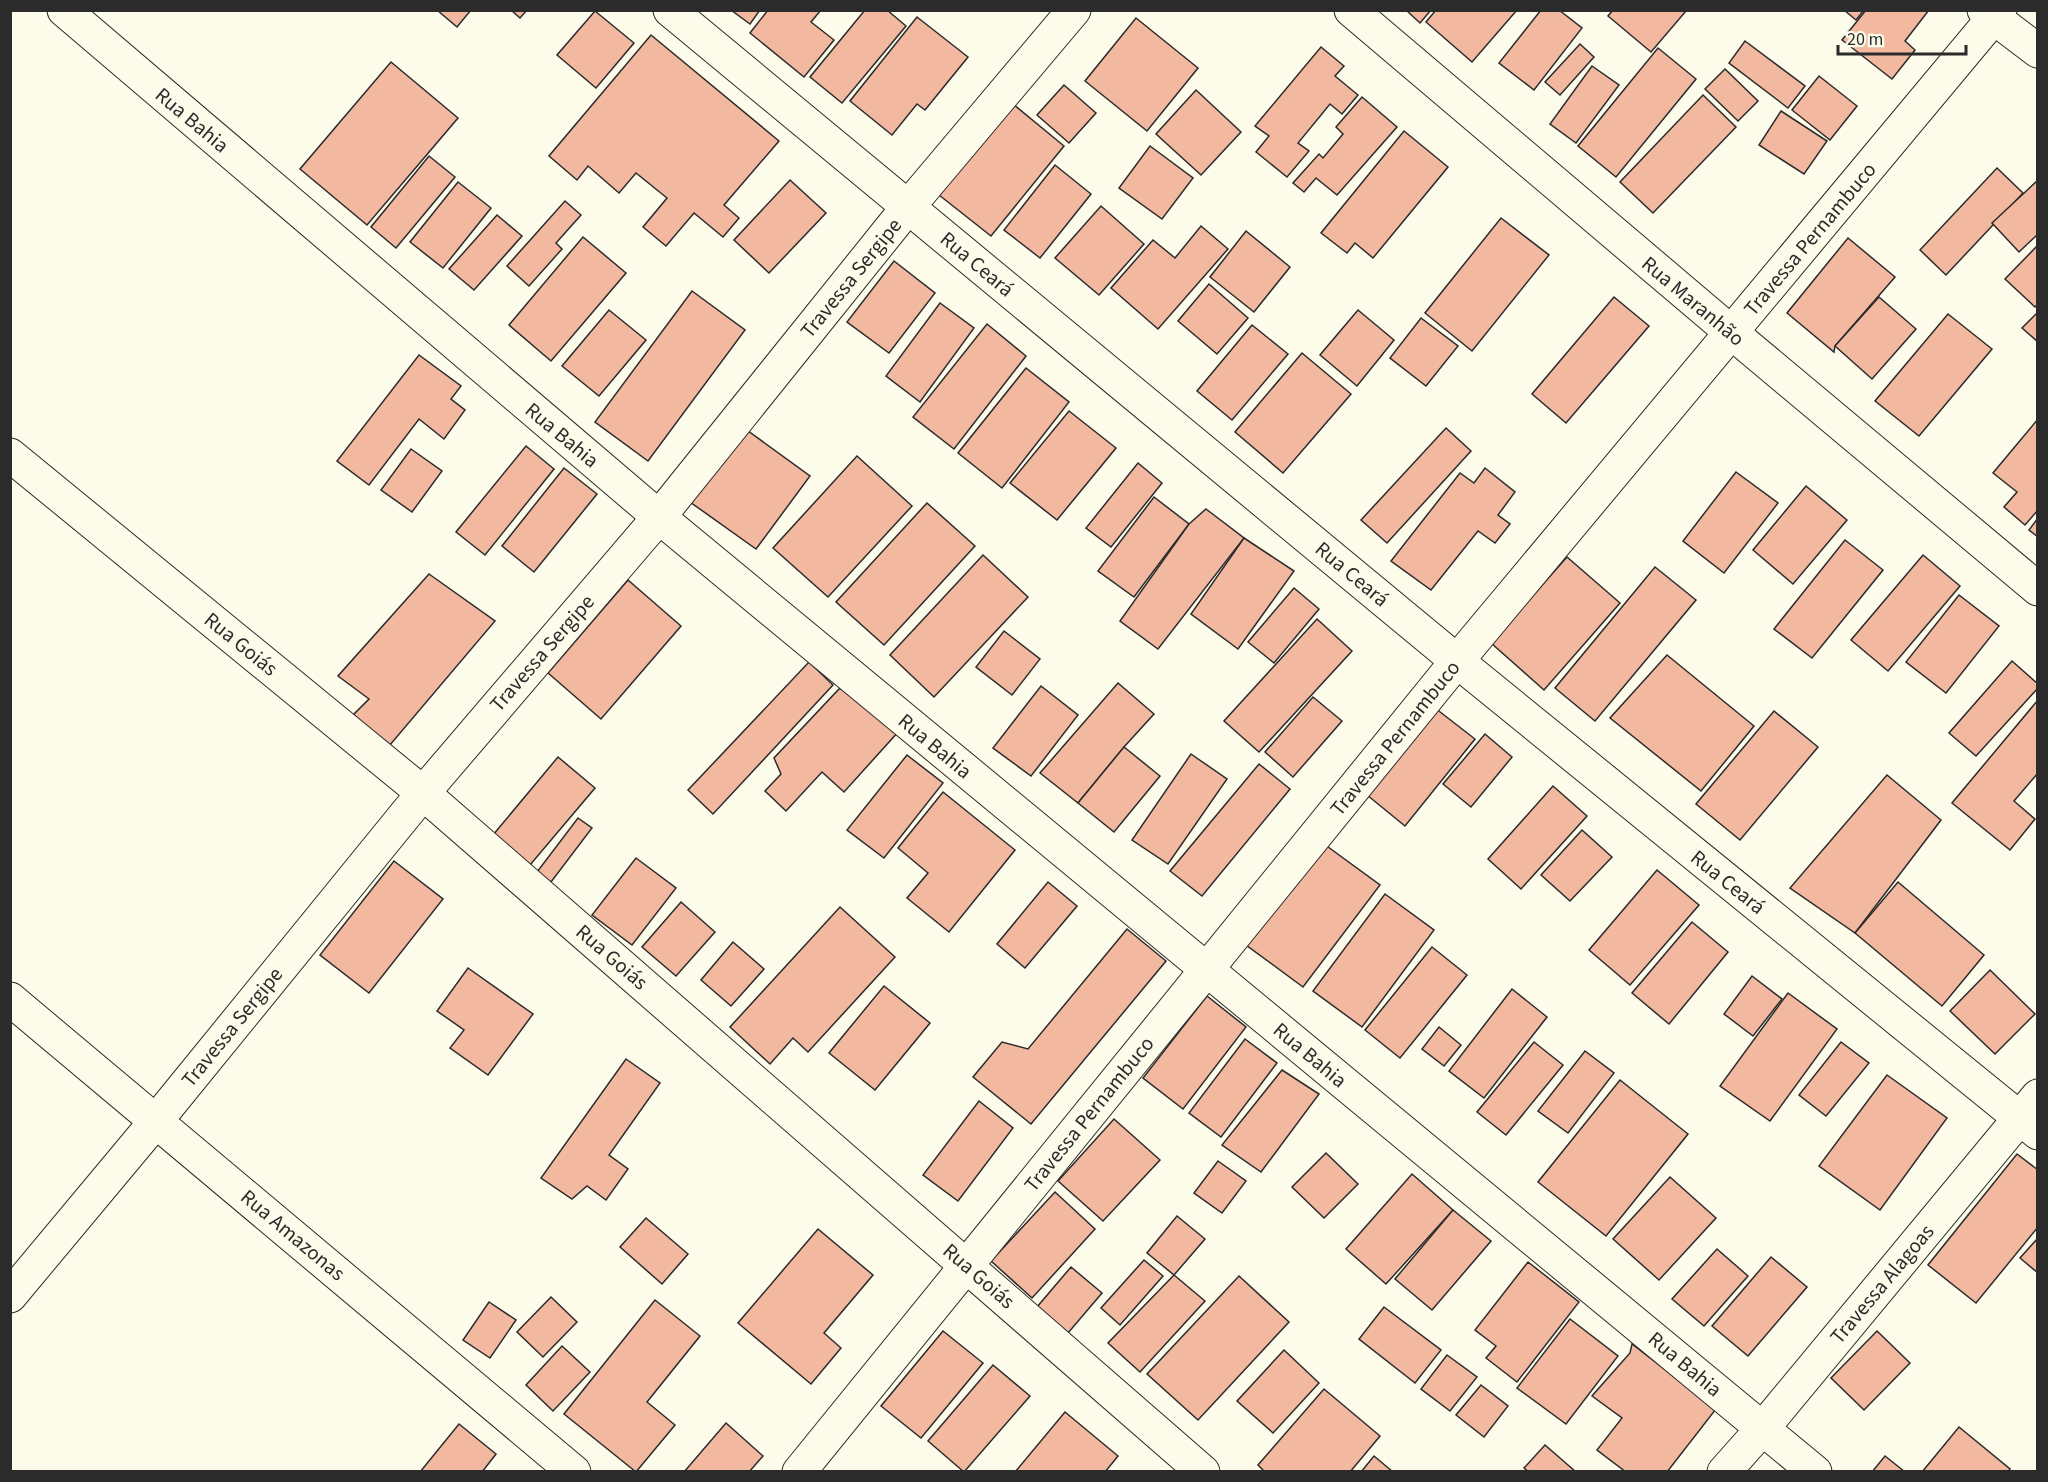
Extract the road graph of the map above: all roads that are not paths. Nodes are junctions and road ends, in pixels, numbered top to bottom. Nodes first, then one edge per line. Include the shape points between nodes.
1 (64, 10) edge
2 (670, 10) edge
3 (1074, 10) edge
4 (1351, 10) edge
5 (1992, 13) edge
6 (2037, 51) edge
7 (908, 207) junction
8 (1732, 333) junction
9 (10, 455) edge
10 (659, 517) junction
11 (2037, 589) edge
12 (1457, 662) junction
13 (423, 793) junction
14 (1206, 969) junction
15 (10, 999) edge
16 (2031, 1116) edge
17 (156, 1121) junction
18 (966, 1266) junction
19 (10, 1296) edge
20 (1763, 1428) junction
21 (574, 1472) edge
22 (799, 1472) edge
23 (1203, 1472) edge
24 (1724, 1472) edge
25 (1815, 1472) edge

1 - 10 street, Rua Bahia
2 - 7 street, Rua Ceará
3 - 7 street, Travessa Sergipe
4 - 8 street, Rua Maranhão
5 - 6 street
5 - 8 street, Travessa Pernambuco
7 - 10 street, Travessa Sergipe
7 - 12 street, Rua Ceará
8 - 11 street, Rua Maranhão
8 - 12 street, Travessa Pernambuco
9 - 13 street, Rua Goiás
10 - 13 street, Travessa Sergipe
10 - 14 street, Rua Bahia
12 - 14 street, Travessa Pernambuco
12 - 16 street, Rua Ceará
13 - 17 street, Travessa Sergipe
13 - 18 street, Rua Goiás
14 - 18 street, Travessa Pernambuco
14 - 20 street, Rua Bahia
15 - 17 street, Rua Amazonas
16 - 20 street, Travessa Alagoas
17 - 19 street, Travessa Sergipe
17 - 21 street, Rua Amazonas
18 - 22 street, Travessa Pernambuco
18 - 23 street, Rua Goiás
20 - 24 street, Travessa Alagoas
20 - 25 street, Rua Bahia

